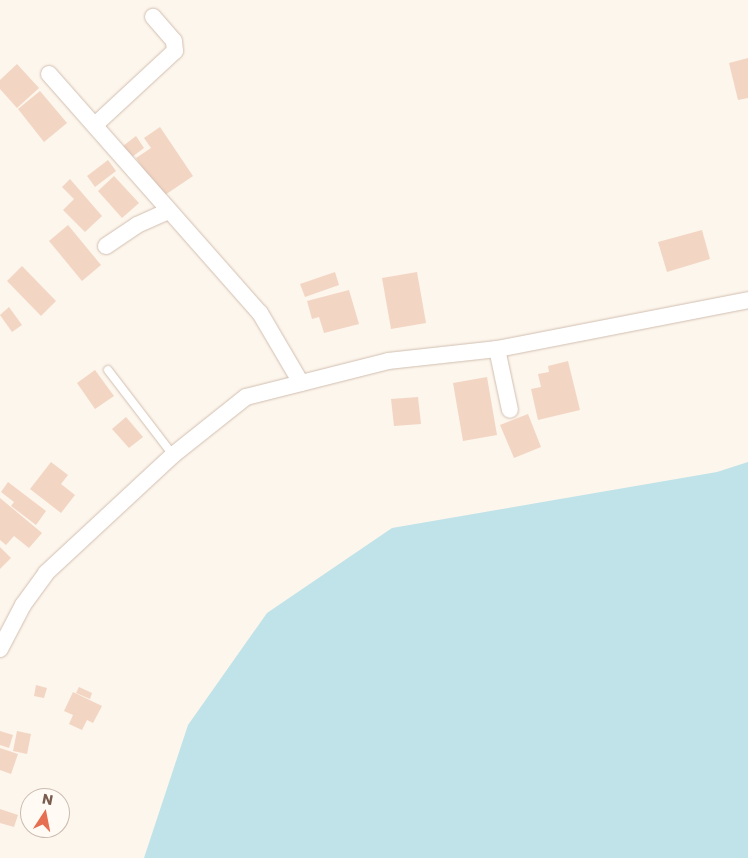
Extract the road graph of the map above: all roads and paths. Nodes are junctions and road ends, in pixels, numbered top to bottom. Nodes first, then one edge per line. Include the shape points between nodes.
1 (153, 18) dead end
2 (49, 74) dead end
3 (95, 125) junction
4 (168, 211) junction
5 (106, 246) dead end
6 (748, 300) edge
7 (497, 349) junction
8 (108, 370) dead end
9 (301, 383) junction
10 (510, 410) dead end
11 (173, 455) junction
12 (0, 649) edge

1 - 3 street via 174,41 175,51
2 - 3 street
3 - 4 street
4 - 5 street via 137,225
4 - 9 street via 260,314
6 - 7 street
7 - 9 street via 388,361
7 - 10 street
8 - 11 lane
9 - 11 street via 246,397
11 - 12 street via 46,572

